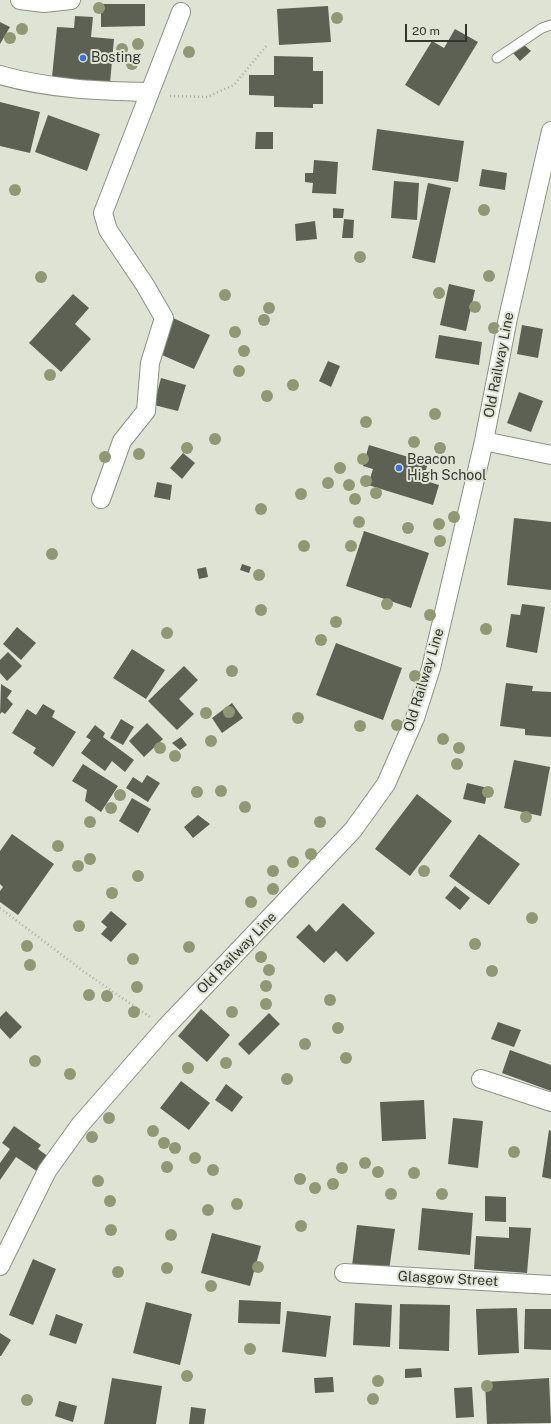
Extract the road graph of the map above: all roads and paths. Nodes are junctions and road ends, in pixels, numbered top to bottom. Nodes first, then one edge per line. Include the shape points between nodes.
1 (20, 0) edge
2 (71, 0) edge
3 (181, 12) dead end
4 (551, 25) edge
5 (267, 44) dead end
6 (497, 58) dead end
7 (0, 75) edge
8 (149, 92) junction
9 (551, 131) edge
10 (484, 440) junction
11 (551, 455) edge
12 (101, 499) dead end
13 (0, 908) edge
14 (165, 1028) junction
15 (481, 1079) dead end
16 (551, 1102) edge
17 (0, 1266) edge
18 (344, 1273) dead end
19 (551, 1285) edge

1 - 2 street via 44,3
3 - 8 street
4 - 6 lane via 542,28
5 - 8 path via 234,85 207,97 176,97
7 - 8 street via 85,90
8 - 12 street via 103,213 108,230 164,318 150,363 146,411 122,441
9 - 10 street, Old Railway Line via 508,318
10 - 11 street
10 - 14 street, Old Railway Line via 431,668 415,718 386,784 353,830
13 - 14 path via 83,971
14 - 17 street, Old Railway Line via 80,1125 47,1171
15 - 16 street
18 - 19 street, Glasgow Street

